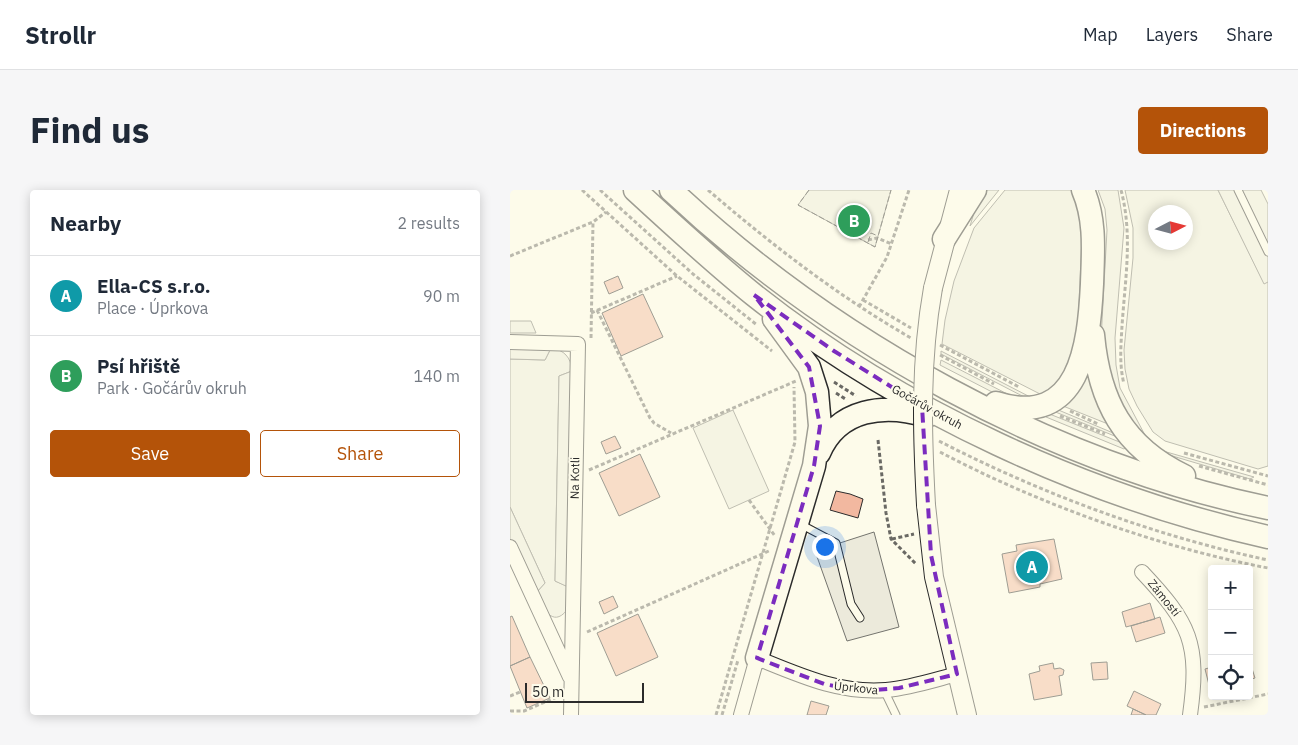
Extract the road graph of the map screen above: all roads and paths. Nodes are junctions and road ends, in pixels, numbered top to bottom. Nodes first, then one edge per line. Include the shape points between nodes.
1 (582, 190) edge
2 (635, 190) edge
3 (672, 190) edge
4 (708, 190) edge
5 (909, 190) edge
6 (959, 190) edge
7 (975, 190) edge
8 (1083, 190) edge
9 (1122, 190) edge
10 (1238, 190) edge
11 (606, 212) junction
12 (593, 222) junction
13 (944, 239) junction
14 (868, 240) dead end
15 (892, 244) junction
16 (1268, 252) edge
17 (510, 256) edge
18 (677, 276) junction
19 (1091, 293) junction
20 (754, 295) junction
21 (859, 307) junction
22 (598, 310) junction
23 (916, 341) dead end
24 (510, 342) edge
25 (932, 350) dead end
26 (773, 351) dead end
27 (791, 372) dead end
28 (804, 380) junction
29 (995, 385) dead end
30 (947, 388) junction
31 (1125, 388) dead end
32 (1040, 407) junction
33 (864, 412) junction
34 (965, 428) junction
35 (672, 434) junction
36 (1108, 436) dead end
37 (878, 440) dead end
38 (937, 450) dead end
39 (814, 466) junction
40 (1197, 466) dead end
41 (589, 470) dead end
42 (1268, 485) edge
43 (749, 500) dead end
44 (1239, 502) junction
45 (1268, 508) edge
46 (771, 530) junction
47 (914, 534) dead end
48 (790, 536) junction
49 (1268, 537) edge
50 (891, 539) junction
51 (510, 547) edge
52 (764, 553) junction
53 (916, 564) dead end
54 (1268, 568) edge
55 (1142, 572) dead end
56 (860, 618) dead end
57 (586, 632) dead end
58 (757, 658) junction
59 (957, 674) junction
60 (572, 680) junction
61 (884, 690) junction
62 (520, 692) dead end
63 (563, 694) dead end
64 (1268, 694) edge
65 (510, 696) edge
66 (510, 711) edge
67 (1190, 712) edge
68 (571, 715) edge
69 (716, 715) edge
70 (741, 715) edge
71 (896, 715) edge
72 (967, 715) edge

1 - 11 path
2 - 20 main road, Gočárův okruh
3 - 30 main road via 699,216 798,296
4 - 21 path via 757,232
5 - 15 path
6 - 13 street
7 - 13 main road
8 - 19 main road via 1093,234
9 - 31 path via 1127,218 1128,258 1120,357
10 - 16 lane
11 - 12 path
11 - 18 path
12 - 17 path
12 - 22 path via 591,313
13 - 59 street, bridge via 925,342 922,388 926,505 934,577
14 - 15 path via 877,238
15 - 21 path
18 - 22 path
18 - 26 path
19 - 32 main road via 1087,338 1079,369 1066,389
19 - 44 main road via 1097,368 1112,410 1124,428 1140,448 1164,466
20 - 28 main road via 795,345
20 - 34 main road, Gočárův okruh via 879,380
21 - 23 path
22 - 35 path via 650,418
24 - 60 street, Na Kotli via 578,344
25 - 29 path
27 - 28 path
28 - 33 path
28 - 35 path
28 - 39 main road via 820,426
28 - 46 path via 795,442
30 - 32 main road via 1011,408
30 - 44 main road via 1000,416 1120,466
32 - 36 path
33 - 34 main road via 902,410
33 - 39 main road via 835,429 821,448
34 - 49 main road, Gočárův okruh via 1148,504
35 - 41 path
37 - 50 path
38 - 54 path via 1052,503 1180,547
39 - 48 main road
40 - 42 path
43 - 46 path
44 - 45 main road
46 - 48 path
46 - 52 path
47 - 50 path
48 - 52 path
48 - 56 lane via 836,543 851,604
48 - 58 main road
50 - 53 path
51 - 60 street, Na Kotli
52 - 57 path
52 - 69 path
55 - 67 street, Zámostí via 1172,604 1189,638 1194,671
58 - 61 street, Úprkova via 838,688
58 - 70 street
59 - 61 street, Úprkova
59 - 72 street
60 - 68 street, Na Kotli
61 - 71 lane
62 - 65 path
63 - 66 path via 524,711
64 - 67 path

